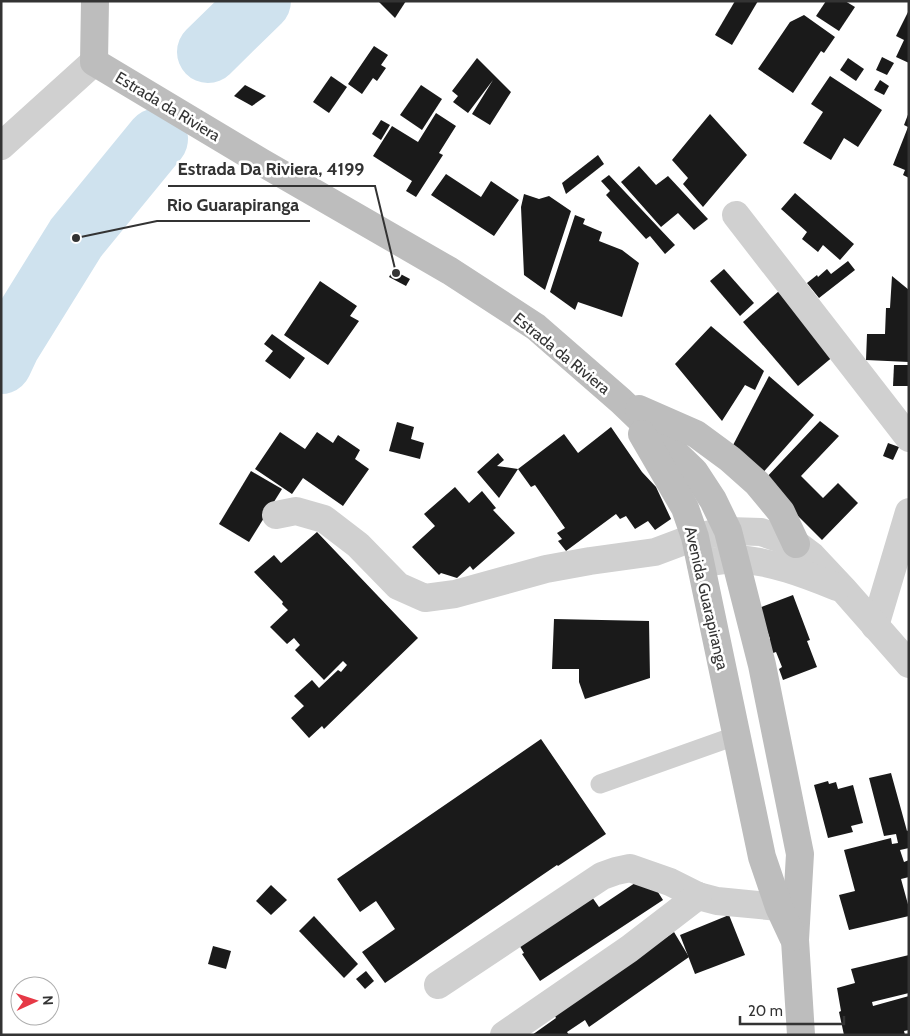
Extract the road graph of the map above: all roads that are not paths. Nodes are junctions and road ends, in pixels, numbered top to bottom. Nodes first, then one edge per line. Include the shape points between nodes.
1 (95, 1) edge
2 (94, 62) junction
3 (1, 146) edge
4 (736, 215) dead end
5 (621, 401) junction
6 (909, 438) edge
7 (909, 512) edge
8 (276, 515) dead end
9 (728, 531) junction
10 (695, 537) junction
11 (796, 544) junction
12 (656, 552) junction
13 (734, 559) junction
14 (701, 564) junction
15 (843, 589) junction
16 (875, 626) junction
17 (909, 664) edge
18 (738, 735) junction
19 (600, 784) dead end
20 (698, 896) junction
21 (779, 907) junction
22 (795, 940) junction
23 (438, 985) dead end
24 (504, 1035) edge
25 (801, 1035) edge

1 - 2 main road
2 - 3 street
2 - 5 main road, Estrada da Riviera via 450,271 536,327
4 - 6 street
5 - 9 main road, Avenida Guarapiranga via 694,471
5 - 10 main road, Avenida Guarapiranga via 685,508
5 - 11 main road via 696,434 730,459 782,512
7 - 16 street
8 - 12 street via 296,511 324,519 358,545 398,586 424,598 455,594 581,562
9 - 10 street
9 - 11 street via 761,532
9 - 13 main road, Avenida Guarapiranga
10 - 12 street
10 - 14 main road, Avenida Guarapiranga
11 - 15 street
12 - 14 street
13 - 14 street
13 - 15 street via 779,566
13 - 22 main road, Avenida Guarapiranga via 762,665 800,854
14 - 18 main road, Avenida Guarapiranga
15 - 16 street
16 - 17 street
18 - 19 lane
18 - 21 main road, Avenida Guarapiranga via 762,856
20 - 21 street
20 - 23 street via 652,874 630,868 616,870 602,876
20 - 24 street via 629,949
21 - 22 main road, Avenida Guarapiranga
22 - 25 main road, Avenida Guarapiranga

